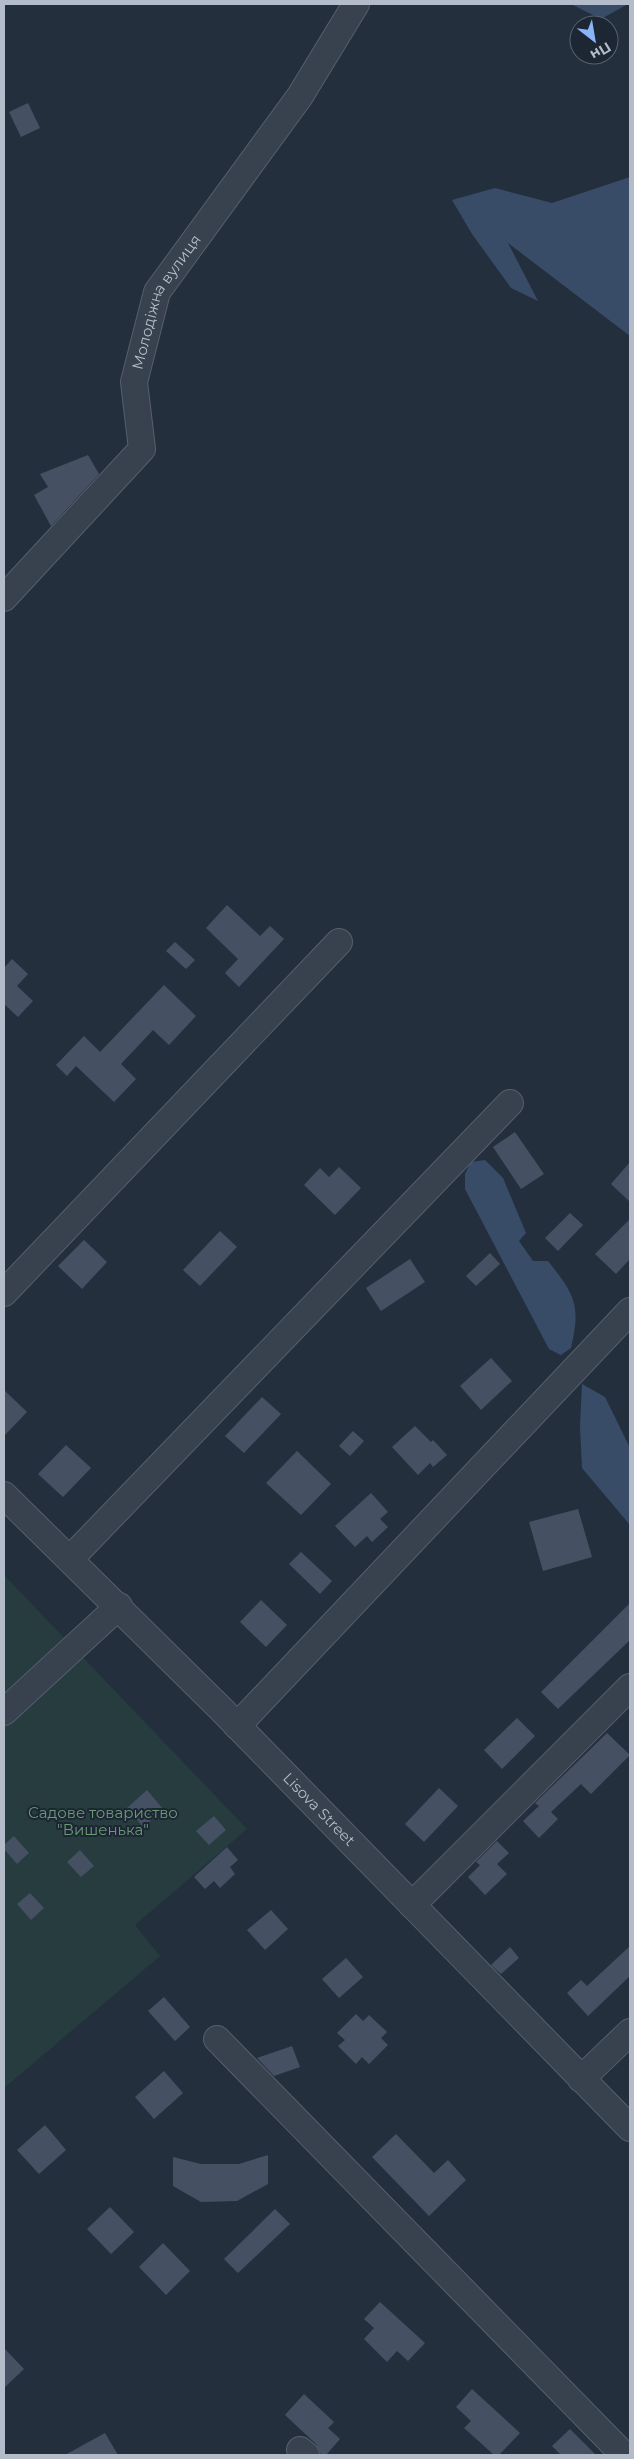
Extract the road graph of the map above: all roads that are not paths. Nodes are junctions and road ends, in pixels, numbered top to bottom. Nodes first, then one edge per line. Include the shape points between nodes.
1 (356, 4) edge
2 (4, 598) edge
3 (339, 942) dead end
4 (510, 1103) dead end
5 (4, 1293) edge
6 (630, 1311) edge
7 (4, 1496) edge
8 (70, 1559) junction
9 (119, 1606) junction
10 (630, 1687) edge
11 (4, 1712) edge
12 (238, 1726) junction
13 (412, 1905) junction
14 (630, 2032) edge
15 (217, 2040) dead end
16 (581, 2079) junction
17 (630, 2128) edge
18 (624, 2455) edge

1 - 2 street, Молодіжна вулиця via 300,96 157,292 134,382 142,449
3 - 5 street
4 - 8 street
6 - 12 street
7 - 8 street, Lisova Street
8 - 9 street, Lisova Street
9 - 11 street
9 - 12 street, Lisova Street
10 - 13 street
12 - 13 street, Lisova Street
13 - 16 street, Lisova Street
14 - 16 street
15 - 18 street
16 - 17 street, Lisova Street

